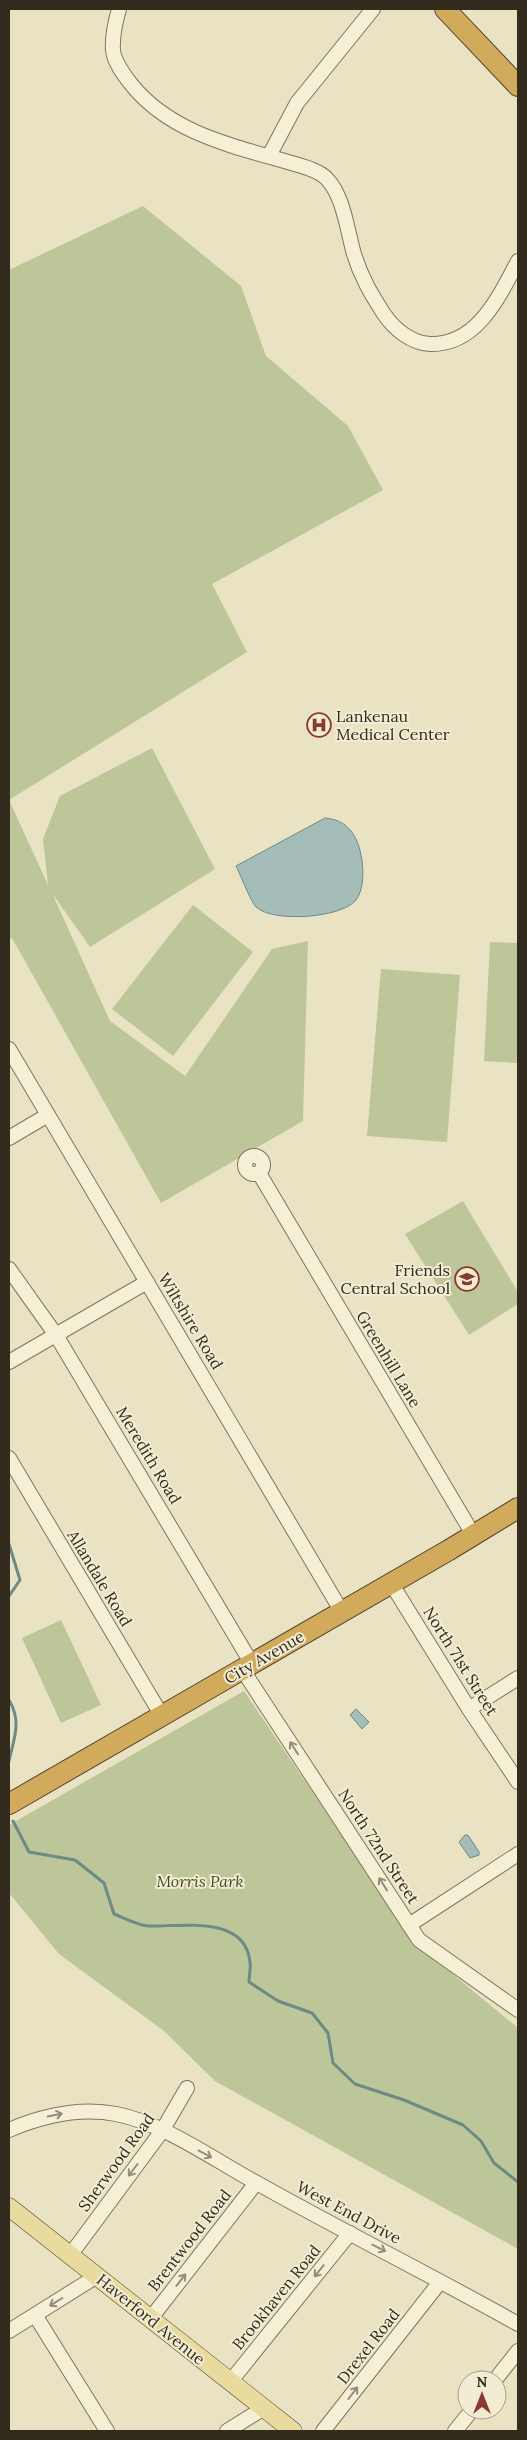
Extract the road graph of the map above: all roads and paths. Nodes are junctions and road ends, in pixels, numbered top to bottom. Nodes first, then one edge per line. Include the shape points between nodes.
1 (119, 9) edge
2 (373, 9) edge
3 (445, 9) edge
4 (518, 86) edge
5 (269, 156) junction
6 (518, 261) edge
7 (9, 1049) edge
8 (48, 1115) junction
9 (9, 1138) edge
10 (259, 1173) dead end
11 (9, 1269) edge
12 (147, 1282) junction
13 (56, 1335) junction
14 (9, 1362) edge
15 (9, 1458) edge
16 (518, 1508) edge
17 (474, 1536) junction
18 (391, 1583) junction
19 (342, 1612) junction
20 (247, 1667) junction
21 (518, 1678) edge
22 (469, 1709) junction
23 (162, 1716) junction
24 (518, 1782) edge
25 (9, 1804) edge
26 (518, 1854) edge
27 (409, 1925) junction
28 (518, 2010) edge
29 (187, 2088) dead end
30 (9, 2130) edge
31 (162, 2131) junction
32 (256, 2183) junction
33 (9, 2207) edge
34 (350, 2232) junction
35 (71, 2254) junction
36 (97, 2276) junction
37 (440, 2282) junction
38 (35, 2315) junction
39 (151, 2318) junction
40 (518, 2324) edge
41 (9, 2331) edge
42 (518, 2350) edge
43 (503, 2370) edge
44 (230, 2382) junction
45 (264, 2408) junction
46 (464, 2420) edge
47 (107, 2431) edge
48 (227, 2431) edge
49 (293, 2431) edge
50 (323, 2431) edge
51 (455, 2431) edge

1 - 5 street via 113,29 113,52 123,74 143,99 178,125 209,139
2 - 5 street via 298,103
3 - 4 highway
5 - 6 street via 321,173 328,180 339,202 354,255 371,296 392,326 424,344 439,344 462,336 478,324 491,310
7 - 8 street, Wiltshire Road
8 - 9 street
8 - 12 street, Wiltshire Road
10 - 17 street, Greenhill Lane
11 - 13 street, Meredith Road
12 - 13 street
12 - 19 street, Wiltshire Road
13 - 14 street
13 - 20 street, Meredith Road
15 - 23 street, Allandale Road
16 - 17 highway, City Avenue
17 - 18 highway, City Avenue
18 - 19 highway, City Avenue
18 - 22 street, North 71st Street
19 - 20 highway, City Avenue
20 - 23 highway, City Avenue
27 -> 20 street, North 72nd Street
21 - 22 street
22 - 24 street, North 71st Street
23 - 25 highway, City Avenue
26 - 27 street
27 - 28 street, North 72nd Street via 419,1940
29 - 31 street, Sherwood Road
30 -> 31 street, West End Drive via 34,2119 90,2112 115,2114
31 -> 32 street, West End Drive
31 -> 35 street, Sherwood Road
32 - 34 street, West End Drive
39 -> 32 street, Brentwood Road
33 - 35 main road, Haverford Avenue
34 -> 37 street, West End Drive
34 -> 44 street, Brookhaven Road
35 - 36 main road, Haverford Avenue
36 -> 38 street
36 - 39 main road, Haverford Avenue
37 - 40 street, West End Drive
50 -> 37 street, Drexel Road
38 - 41 street
38 - 47 street
39 - 44 main road, Haverford Avenue
42 - 43 street
44 - 45 main road, Haverford Avenue
45 - 48 street
45 - 49 main road, Haverford Avenue
46 - 51 street

